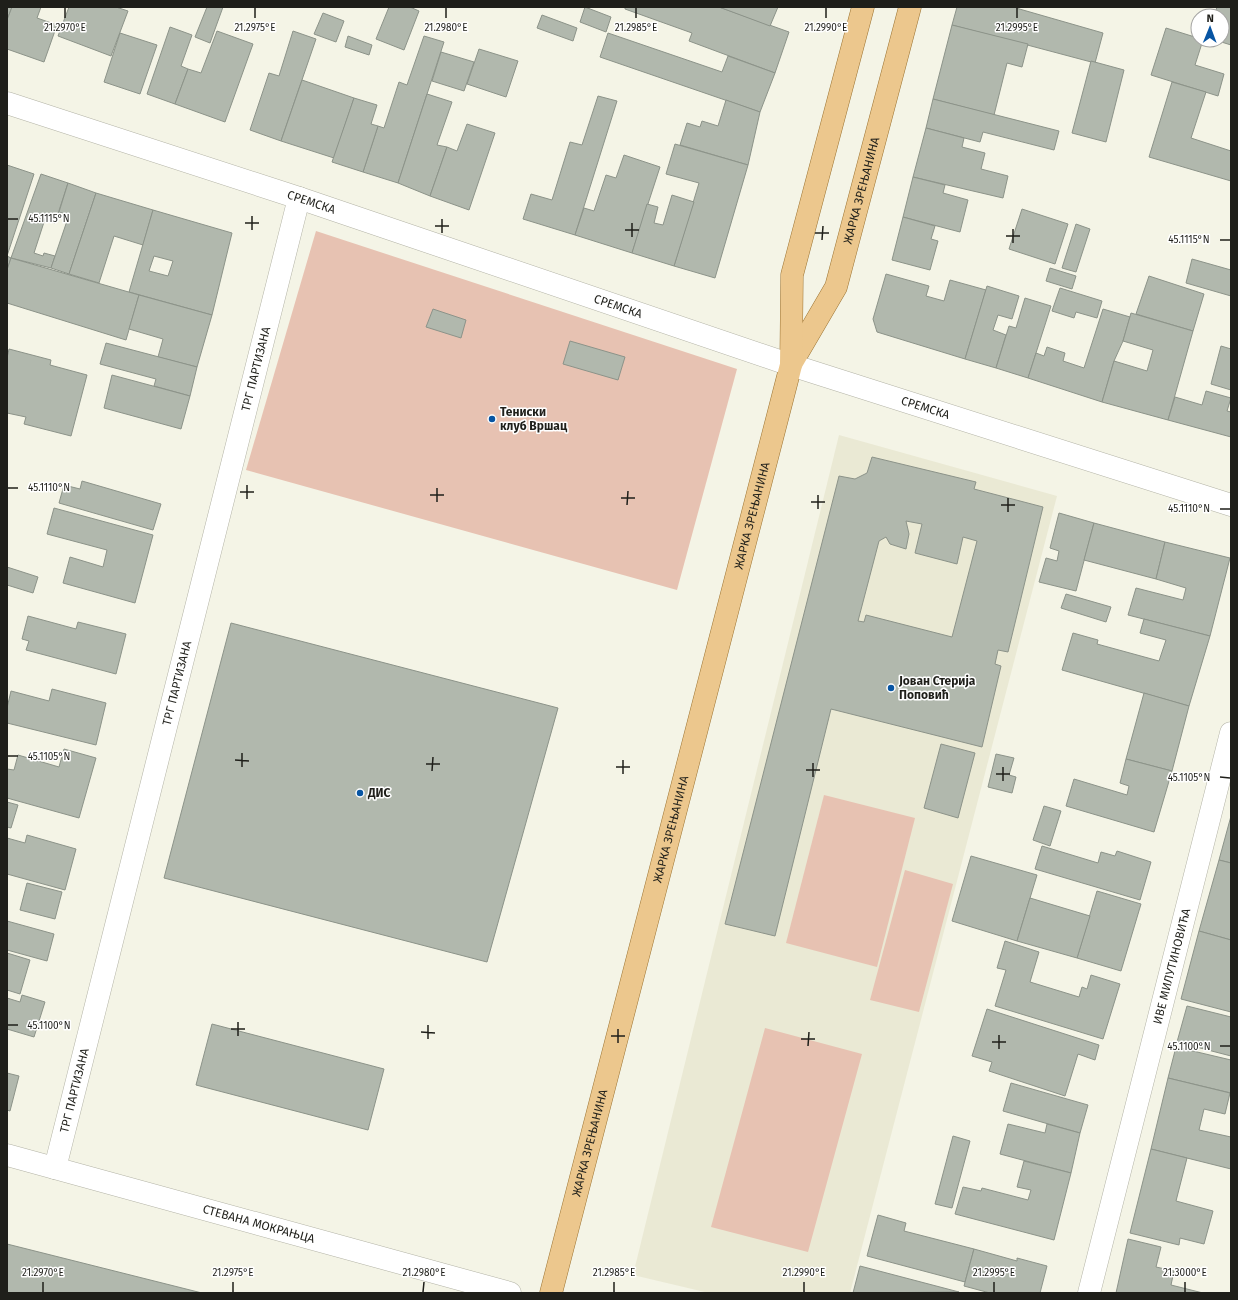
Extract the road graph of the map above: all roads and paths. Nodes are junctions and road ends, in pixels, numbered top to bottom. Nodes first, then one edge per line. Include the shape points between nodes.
1 (863, 7) edge
2 (910, 7) edge
3 (7, 102) edge
4 (299, 198) junction
5 (791, 365) junction
6 (1231, 505) edge
7 (1231, 733) edge
8 (7, 1155) edge
9 (55, 1168) junction
10 (510, 1293) edge
11 (551, 1293) edge
12 (1089, 1293) edge

1 - 5 main road, ЖАРКА ЗРЕЊАНИНА via 792,275
2 - 5 main road, ЖАРКА ЗРЕЊАНИНА via 836,287
3 - 4 street, СРЕМСКА
4 - 5 street, СРЕМСКА
4 - 9 street, ТРГ ПАРТИЗАНА
5 - 6 street, СРЕМСКА
5 - 11 main road, ЖАРКА ЗРЕЊАНИНА
7 - 12 street, ИВЕ МИЛУТИНОВИЋА
8 - 9 street, СТЕВАНА МОКРАЊЦА
9 - 10 street, СТЕВАНА МОКРАЊЦА

